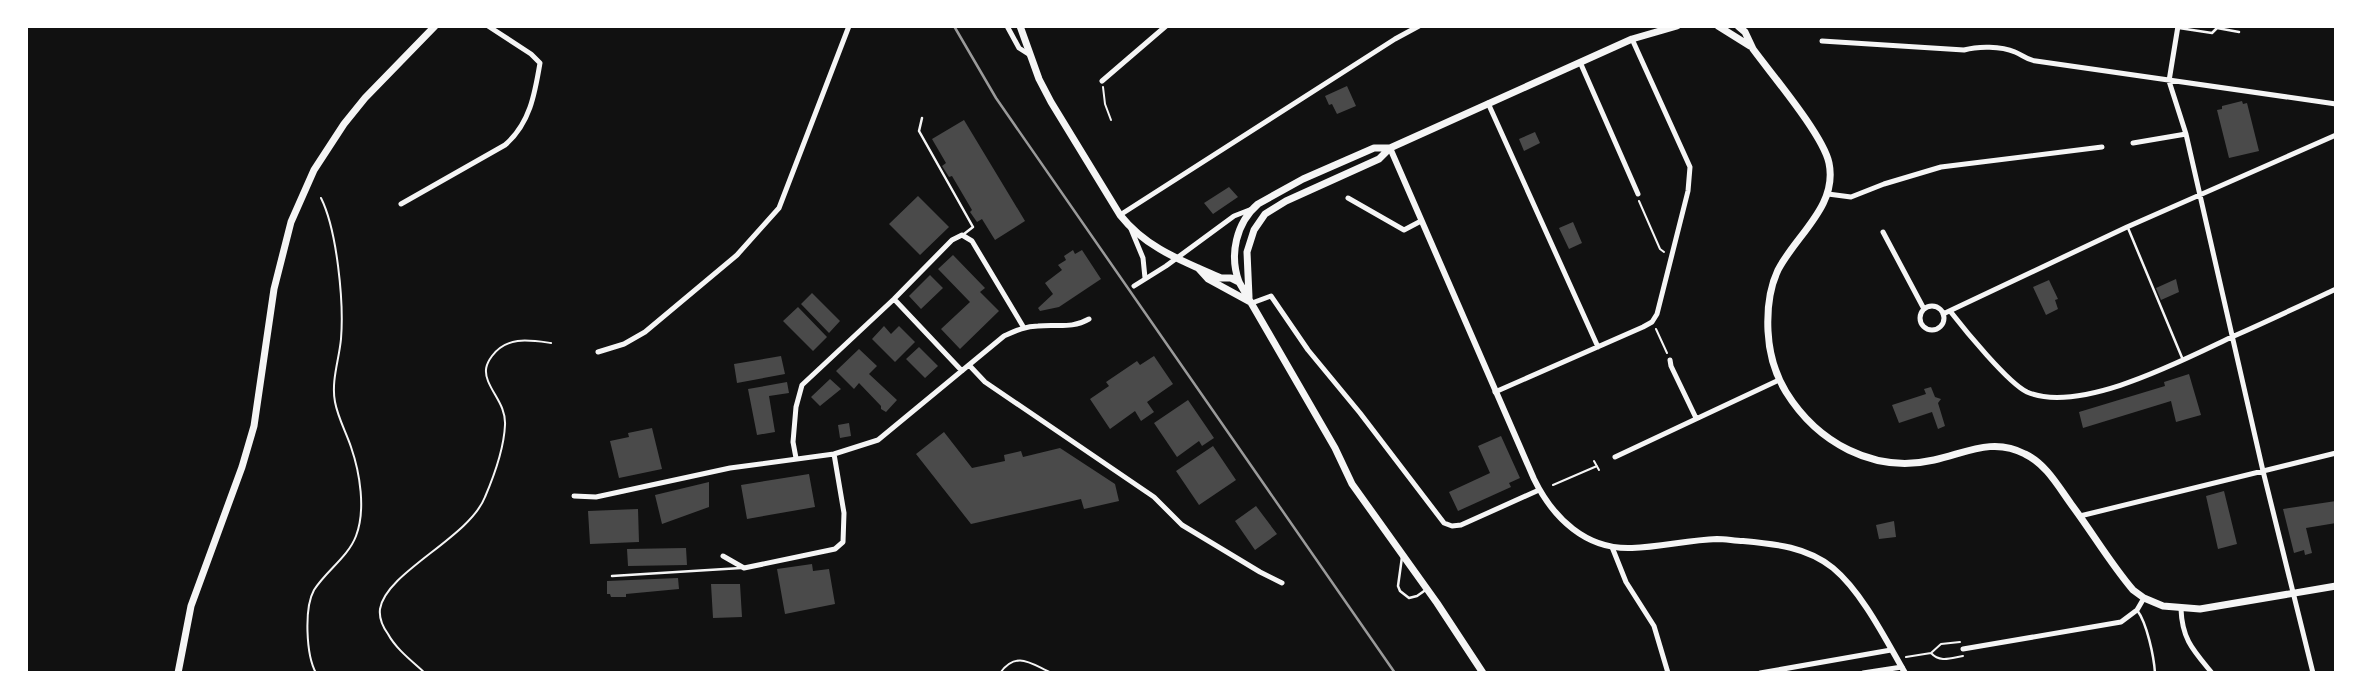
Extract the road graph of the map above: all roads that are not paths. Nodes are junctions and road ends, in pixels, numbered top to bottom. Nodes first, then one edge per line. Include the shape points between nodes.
1 (435, 26) edge
2 (488, 26) edge
3 (849, 26) edge
4 (1007, 26) edge
5 (1020, 26) edge
6 (1166, 26) edge
7 (1419, 26) edge
8 (1653, 26) edge
9 (1676, 26) edge
10 (1718, 26) edge
11 (1738, 26) edge
12 (2178, 27) edge
13 (2239, 32) dead end
14 (1636, 38) junction
15 (1822, 41) dead end
16 (1754, 49) junction
17 (1030, 55) junction
18 (1580, 62) junction
19 (1102, 81) road end
20 (2169, 81) junction
21 (1488, 103) junction
22 (2336, 104) edge
23 (922, 118) dead end
24 (2186, 134) junction
25 (2336, 135) edge
26 (2133, 143) dead end
27 (2102, 147) dead end
28 (1390, 148) junction
29 (1303, 179) junction
30 (1310, 191) junction
31 (1638, 194) road end
32 (1828, 194) junction
33 (2200, 195) junction
34 (1348, 198) dead end
35 (401, 204) dead end
36 (1252, 209) junction
37 (1120, 215) junction
38 (1421, 221) junction
39 (2127, 227) junction
40 (1131, 229) junction
41 (1883, 232) dead end
42 (962, 235) junction
43 (1177, 258) junction
44 (1246, 262) junction
45 (1198, 268) junction
46 (1145, 278) junction
47 (1236, 278) junction
48 (1134, 286) dead end
49 (2336, 289) edge
50 (894, 299) junction
51 (1250, 300) junction
52 (1924, 309) junction
53 (1946, 312) junction
54 (1089, 319) dead end
55 (1024, 328) junction
56 (2233, 337) junction
57 (1598, 346) junction
58 (598, 352) dead end
59 (1670, 360) road end
60 (2183, 360) junction
61 (969, 365) junction
62 (962, 371) junction
63 (1779, 380) junction
64 (1495, 392) junction
65 (1696, 418) junction
66 (2336, 453) edge
67 (834, 454) junction
68 (1615, 457) dead end
69 (796, 458) junction
70 (2263, 471) junction
71 (1539, 490) junction
72 (574, 496) dead end
73 (2080, 516) junction
74 (1612, 547) junction
75 (1402, 553) junction
76 (723, 556) dead end
77 (744, 568) junction
78 (612, 576) dead end
79 (1282, 583) dead end
80 (2336, 586) edge
81 (1427, 589) junction
82 (2295, 593) junction
83 (2144, 598) junction
84 (2181, 609) junction
85 (2137, 611) junction
86 (1964, 649) dead end
87 (1891, 650) junction
88 (1903, 670) edge
89 (178, 673) edge
90 (1483, 673) edge
91 (1668, 673) edge
92 (1760, 673) edge
93 (1863, 673) edge
94 (2155, 673) edge
95 (2212, 673) edge
96 (2313, 673) edge

1 - 89 main road via 344,124 314,170 291,222 274,289 251,439 198,585
2 - 35 street via 540,62 527,117 505,145
3 - 58 street via 779,208 737,255 645,332
4 - 17 street via 1019,48
5 - 17 main road
6 - 19 street
7 - 37 street
8 - 14 main road
9 - 14 main road
10 - 16 main road
11 - 16 main road
12 - 13 lane
12 - 20 street
14 - 18 main road
14 - 57 street via 1690,167 1688,191 1657,314 1652,322
15 - 20 street via 2004,50 2026,60
16 - 32 main road via 1825,150 1830,167
17 - 37 main road via 1051,102
18 - 21 main road
18 - 31 street
20 - 22 street
20 - 24 street
21 - 28 main road
21 - 57 street
23 - 42 lane via 919,131 974,228
24 - 26 street
24 - 33 street
25 - 33 street
27 - 32 street via 1941,167 1851,197
28 - 29 main road via 1374,148
28 - 30 main road via 1379,159
28 - 38 street
29 - 30 main road via 1310,181
29 - 36 main road
30 - 44 main road via 1265,214 1254,230
32 - 63 main road via 1779,270 1770,294 1768,338
33 - 39 street
33 - 56 street
34 - 38 street via 1405,230
36 - 43 street via 1234,216
36 - 47 main road via 1234,251
37 - 40 main road
38 - 64 street
39 - 53 street
39 - 60 lane
40 - 43 main road
40 - 46 street via 1143,258
41 - 52 street
42 - 50 street
42 - 55 street via 972,242
43 - 45 main road
43 - 46 street
44 - 47 main road
44 - 51 main road
45 - 47 main road via 1221,278
45 - 51 main road via 1208,279
46 - 48 street
47 - 51 main road
49 - 56 street
50 - 62 street
50 - 69 street via 803,385 795,419
51 - 71 street via 1271,296 1278,303 1315,358 1444,523 1461,525
51 - 75 main road via 1352,484
52 - 53 street via 1937,307
52 - 53 street via 1921,324 1932,330 1942,324
53 - 60 street via 2011,381 2040,396 2085,394 2126,384
54 - 55 street via 1077,326
55 - 61 street via 1004,336
56 - 60 street
56 - 70 street
57 - 64 street
59 - 65 street
61 - 62 street
61 - 79 street via 985,382 1154,497 1182,525
62 - 67 street via 878,440
63 - 65 street
63 - 73 main road via 1797,409 1834,443 1876,459 1903,463 1930,461 1988,445 2015,449 2037,460
64 - 71 street
65 - 68 street
66 - 70 street
67 - 69 street
67 - 77 street via 844,513 843,542 835,549
69 - 72 street via 596,497
70 - 73 street
70 - 82 street
71 - 74 street via 1570,527
73 - 83 main road via 2123,578
74 - 87 street via 1718,539 1776,543 1803,551 1846,580
74 - 91 street via 1626,582 1654,626
75 - 81 main road
75 - 81 lane via 1400,591 1409,598
76 - 77 street
77 - 78 lane
80 - 82 main road
81 - 90 main road
82 - 84 main road
82 - 96 street
83 - 84 main road
83 - 85 street
84 - 95 street via 2182,629
85 - 86 street via 2121,622
85 - 94 lane via 2154,656
87 - 88 street
87 - 92 street
88 - 93 street

